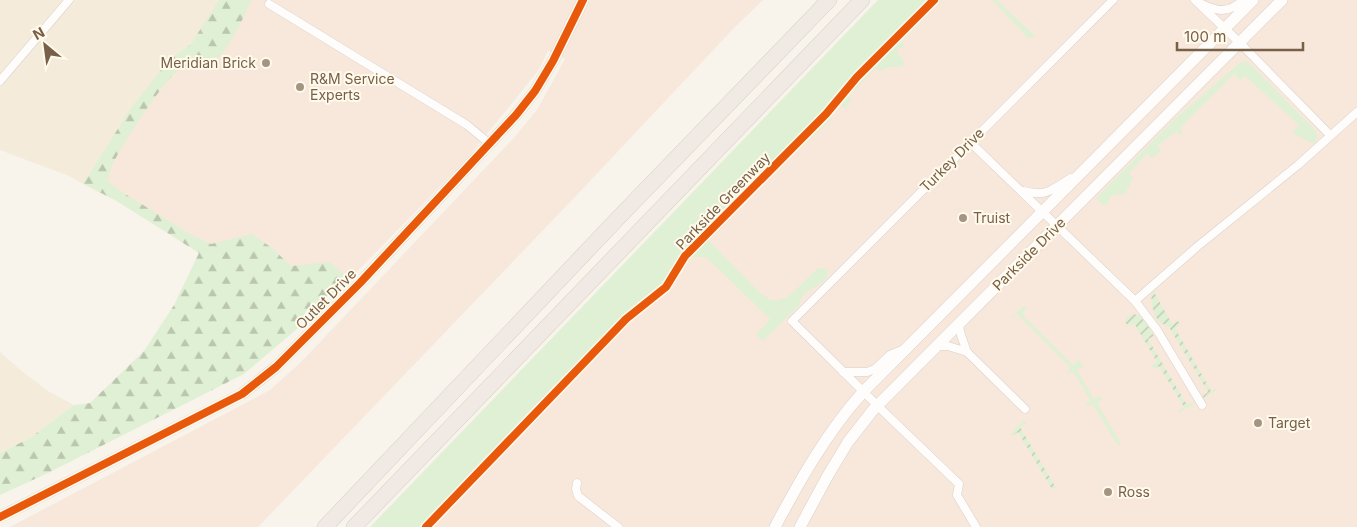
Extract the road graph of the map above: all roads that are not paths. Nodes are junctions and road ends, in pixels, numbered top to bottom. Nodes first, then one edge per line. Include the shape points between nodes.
1 (69, 0) edge
2 (583, 0) edge
3 (829, 0) edge
4 (862, 0) edge
5 (1113, 0) edge
6 (1243, 0) edge
7 (1253, 0) edge
8 (1282, 0) edge
9 (1195, 1) edge
10 (269, 4) dead end
11 (1224, 28) junction
12 (1240, 43) junction
13 (0, 81) edge
14 (1357, 112) edge
15 (1330, 135) junction
16 (970, 142) junction
17 (490, 144) junction
18 (1081, 171) junction
19 (1021, 190) junction
20 (1042, 211) junction
21 (1057, 226) junction
22 (1135, 302) junction
23 (959, 326) junction
24 (938, 346) junction
25 (906, 348) junction
26 (967, 352) junction
27 (843, 372) junction
28 (863, 392) junction
29 (1202, 405) dead end
30 (877, 406) junction
31 (1025, 409) dead end
32 (577, 483) dead end
33 (0, 517) edge
34 (325, 527) edge
35 (354, 527) edge
36 (618, 527) edge
37 (775, 527) edge
38 (800, 527) edge
39 (976, 527) edge

1 - 13 street
2 - 17 street, Outlet Drive via 535,91
3 - 34 highway
4 - 35 highway
5 - 16 street, Turkey Drive
6 - 9 street via 1226,10 1209,8
7 - 11 street, Parkside Drive
8 - 12 street, Parkside Drive
9 - 11 street
10 - 17 street via 467,125
11 - 12 street
11 - 18 street, Parkside Drive
12 - 15 street
12 - 21 street, Parkside Drive
14 - 15 street
15 - 22 street
16 - 19 street
16 - 27 street, Turkey Drive via 792,321
17 - 33 street, Outlet Drive via 360,283 255,385
18 - 19 street via 1050,192 1034,194
18 - 20 street, Parkside Drive
19 - 20 street
20 - 21 street
20 - 25 street, Parkside Drive
21 - 22 street
21 - 23 street, Parkside Drive
22 - 29 street via 1157,330
23 - 24 street, Parkside Drive
23 - 26 street
24 - 26 street
24 - 30 street, Parkside Drive
25 - 27 street via 890,355 875,369
25 - 28 street, Parkside Drive
26 - 31 street
27 - 28 street
28 - 30 street
28 - 37 street, Parkside Drive via 826,439
30 - 38 street, Parkside Drive via 848,442
30 - 39 street via 959,484 957,495
32 - 36 street via 578,496

